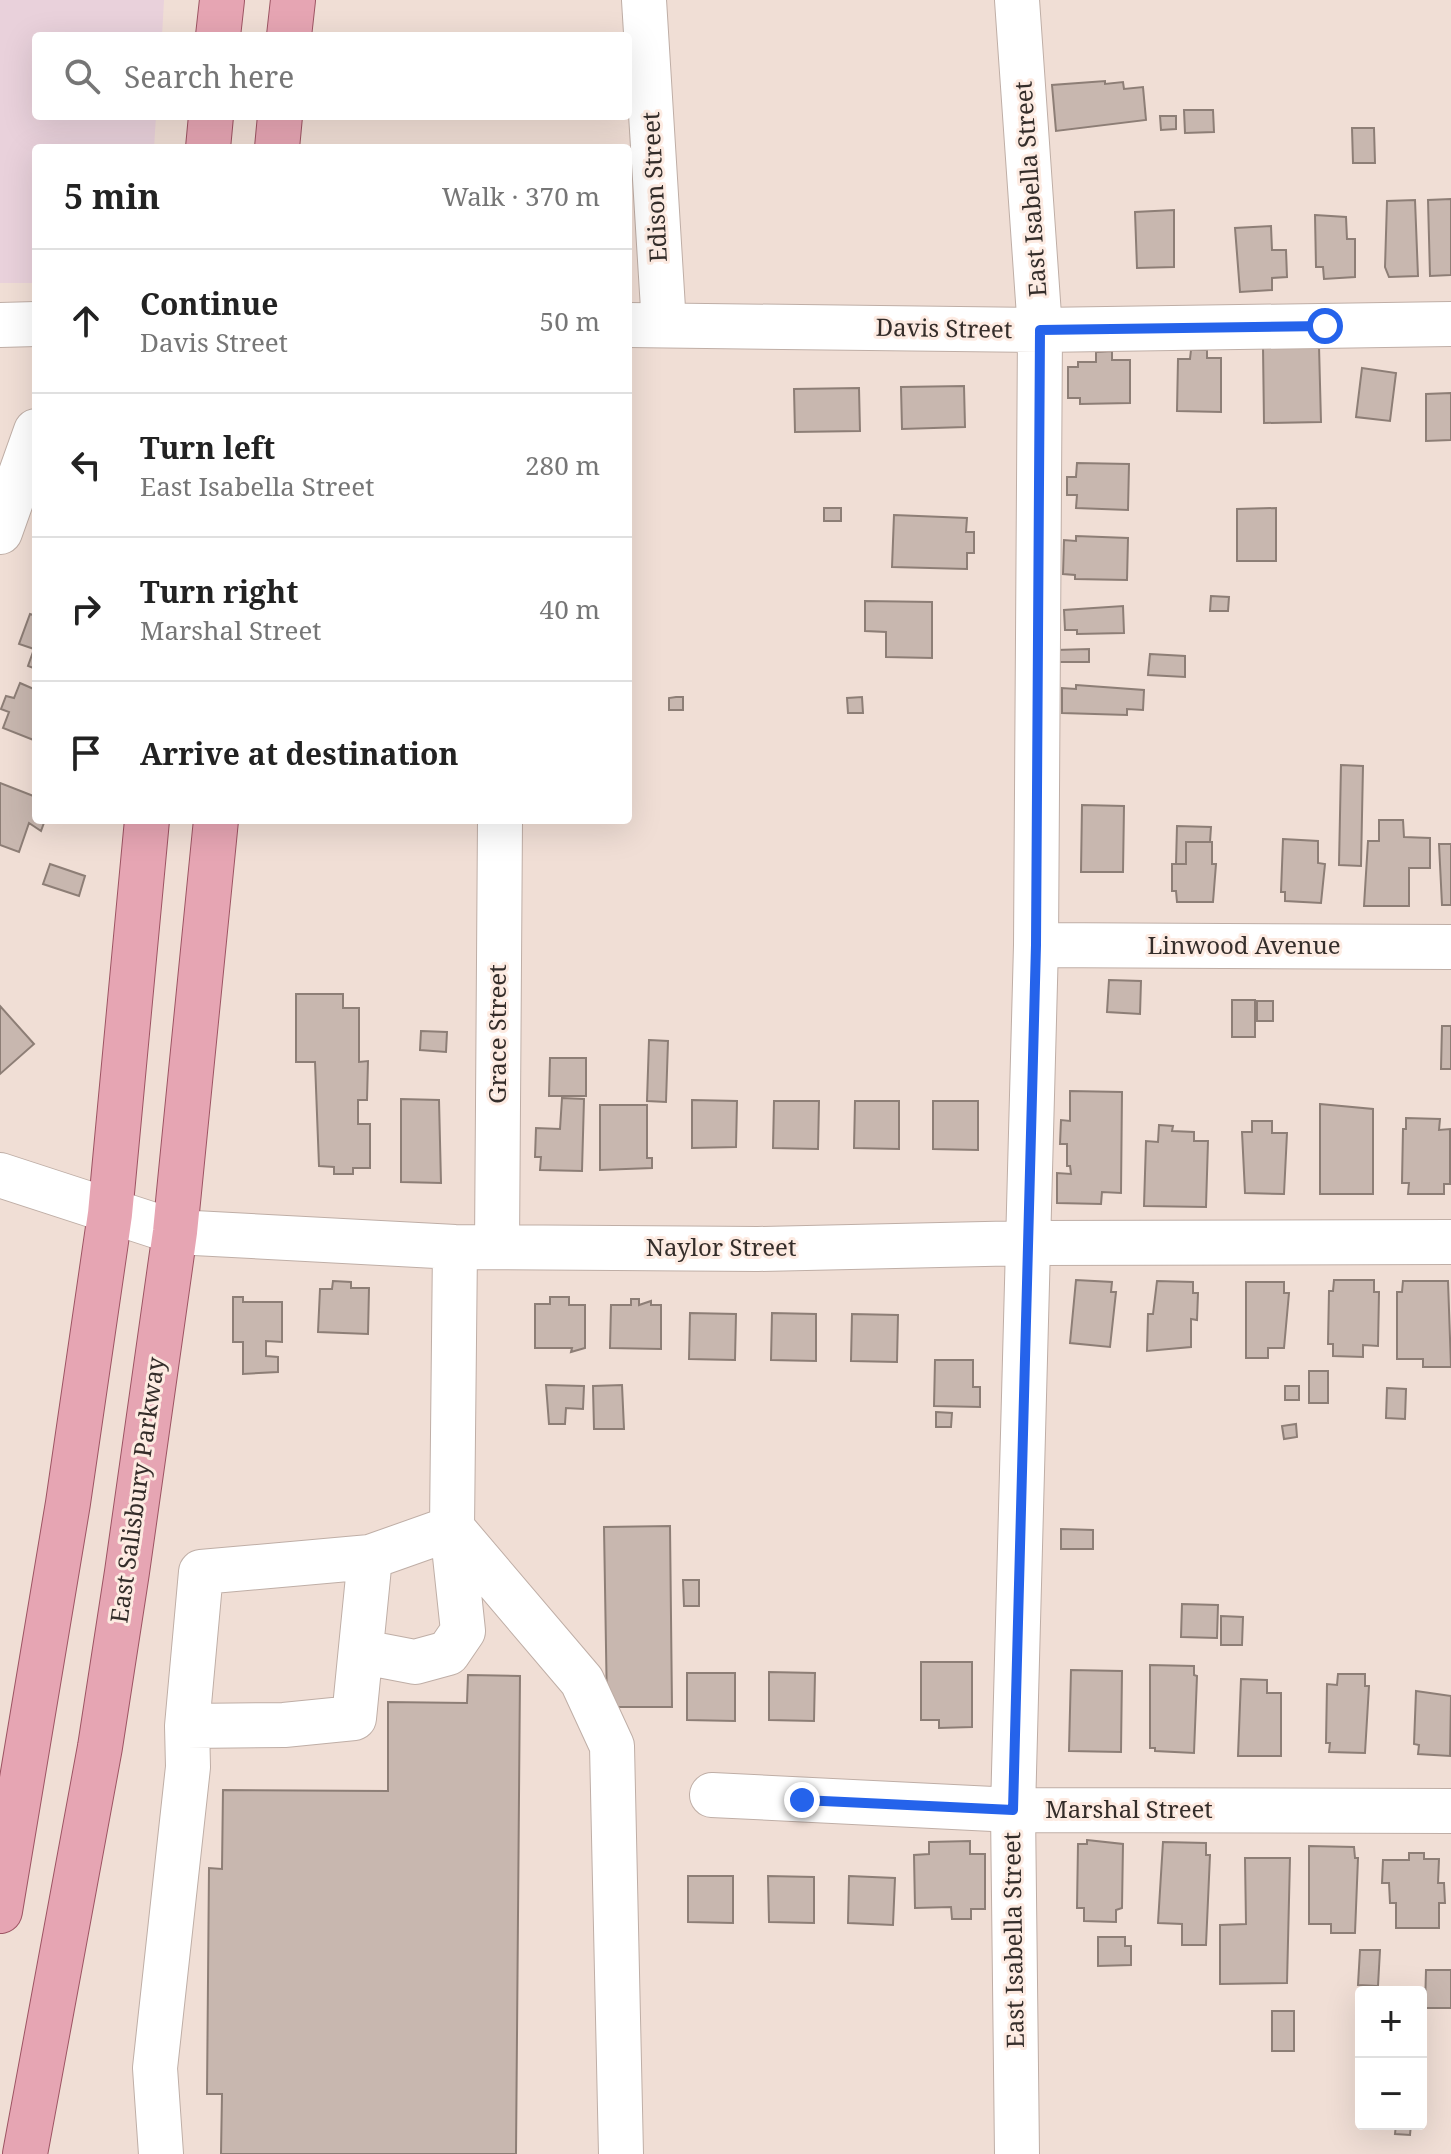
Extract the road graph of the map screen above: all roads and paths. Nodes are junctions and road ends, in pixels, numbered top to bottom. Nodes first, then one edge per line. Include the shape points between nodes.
1 (222, 0) edge
2 (293, 0) edge
3 (644, 0) edge
4 (1017, 0) edge
5 (218, 32) edge
6 (289, 32) edge
7 (211, 120) edge
8 (280, 120) edge
9 (208, 144) edge
10 (277, 144) edge
11 (32, 324) edge
12 (1451, 324) edge
13 (0, 325) edge
14 (646, 325) edge
15 (1040, 330) junction
16 (32, 442) edge
17 (0, 532) edge
18 (147, 824) edge
19 (216, 824) edge
20 (500, 824) edge
21 (1036, 945) junction
22 (1451, 947) edge
23 (0, 1175) edge
24 (110, 1214) junction
25 (175, 1232) junction
26 (1451, 1242) edge
27 (1030, 1243) junction
28 (476, 1247) junction
29 (452, 1528) junction
30 (370, 1557) junction
31 (363, 1652) junction
32 (187, 1726) junction
33 (712, 1795) dead end
34 (1013, 1810) junction
35 (1451, 1811) edge
36 (0, 1911) edge
37 (25, 2154) edge
38 (161, 2154) edge
39 (621, 2154) edge
40 (1017, 2154) edge

1 - 5 main road
2 - 6 main road
3 - 14 street, Edison Street
4 - 15 street, East Isabella Street
7 - 9 main road
8 - 10 main road
11 - 13 street
12 - 15 street, Davis Street
14 - 15 street, Davis Street
15 - 21 street, East Isabella Street
16 - 17 street
18 - 24 main road
19 - 25 main road, East Salisbury Parkway
20 - 28 street, Grace Street
21 - 22 street, Linwood Avenue
21 - 27 street, East Isabella Street
23 - 24 street, Naylor Street
24 - 25 street, Naylor Street
24 - 36 main road
25 - 28 street, Naylor Street
25 - 37 main road, East Salisbury Parkway via 100,1747
26 - 27 street, Naylor Street
27 - 28 street, Naylor Street via 758,1249
27 - 34 street, East Isabella Street
28 - 29 street, Grace Street
29 - 30 street
29 - 31 street, Grace Street via 463,1631 448,1653 415,1662
29 - 39 street via 582,1681 612,1746
30 - 31 street
30 - 32 street via 201,1572
31 - 32 street via 354,1718
32 - 38 street via 188,1767 155,2068
33 - 34 street, Marshal Street
34 - 35 street, Marshal Street
34 - 40 street, East Isabella Street

